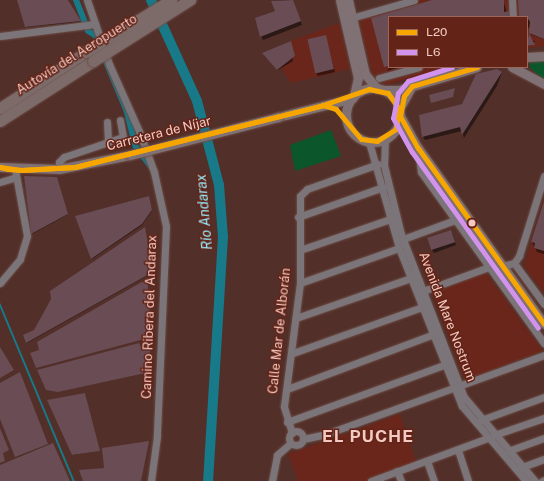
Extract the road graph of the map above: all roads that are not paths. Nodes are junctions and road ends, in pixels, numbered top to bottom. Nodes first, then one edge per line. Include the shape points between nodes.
1 (87, 0) edge
2 (171, 0) edge
3 (190, 0) edge
4 (340, 0) edge
5 (348, 0) edge
6 (414, 0) edge
7 (512, 0) edge
8 (358, 16) dead end
9 (513, 16) edge
10 (95, 24) junction
11 (0, 36) edge
12 (544, 56) edge
13 (528, 57) edge
14 (416, 68) edge
15 (474, 68) edge
16 (514, 68) edge
17 (525, 68) edge
18 (531, 77) junction
19 (379, 78) dead end
20 (544, 84) edge
21 (412, 86) junction
22 (379, 89) junction
23 (354, 97) junction
24 (323, 105) junction
25 (0, 108) edge
26 (400, 113) junction
27 (346, 118) junction
28 (120, 120) dead end
29 (0, 121) edge
30 (106, 122) dead end
31 (388, 137) junction
32 (108, 142) junction
33 (369, 142) junction
34 (416, 146) junction
35 (378, 164) junction
36 (0, 167) edge
37 (59, 169) junction
38 (15, 173) junction
39 (544, 176) edge
40 (0, 182) edge
41 (383, 188) junction
42 (298, 218) junction
43 (390, 219) junction
44 (455, 220) junction
45 (402, 239) junction
46 (399, 248) junction
47 (300, 250) junction
48 (514, 263) junction
49 (502, 266) junction
50 (489, 267) junction
51 (411, 278) junction
52 (0, 283) edge
53 (300, 283) junction
54 (423, 291) junction
55 (544, 304) edge
56 (422, 307) junction
57 (296, 318) junction
58 (544, 324) edge
59 (434, 334) junction
60 (544, 343) edge
61 (293, 353) junction
62 (544, 355) edge
63 (446, 364) junction
64 (457, 387) junction
65 (287, 389) junction
66 (544, 397) edge
67 (544, 418) edge
68 (481, 420) junction
69 (288, 422) junction
70 (292, 432) junction
71 (491, 437) junction
72 (544, 438) edge
73 (303, 439) junction
74 (291, 443) junction
75 (458, 450) junction
76 (508, 451) junction
77 (544, 459) edge
78 (427, 461) junction
79 (522, 467) junction
80 (397, 471) junction
81 (151, 481) edge
82 (272, 481) edge
83 (371, 481) edge
84 (401, 481) edge
85 (434, 481) edge
86 (468, 481) edge
87 (526, 481) edge
88 (535, 481) edge

1 - 10 street, Camino Ribera del Andarax
2 - 25 highway, Autovía del Aeropuerto, bridge
3 - 29 highway, Autovía del Aeropuerto, bridge
4 - 23 main road via 358,78
5 - 22 main road via 365,74
6 - 8 street
7 - 9 street
10 - 11 street
10 - 81 street, Camino Ribera del Andarax via 140,131 154,172 166,226 157,436
12 - 13 main road
14 - 19 street
15 - 21 main road
16 - 18 main road
17 - 18 main road
18 - 20 main road
21 - 22 main road
21 - 26 main road
22 - 23 main road
22 - 26 main road via 392,96
23 - 24 main road, Carretera de Níjar
23 - 27 main road
24 - 27 main road via 336,109
24 - 37 main road, Carretera de Níjar, bridge via 130,155
26 - 31 main road
26 - 34 main road
27 - 33 main road via 354,134
28 - 32 street via 123,137
30 - 32 street
31 - 33 main road
31 - 34 main road via 405,135
31 - 45 street, Avenida Mare Nostrum via 384,165
32 - 37 street via 60,159
33 - 35 street, Avenida Mare Nostrum
34 - 44 street via 421,172
34 - 49 main road
35 - 41 street, Avenida Mare Nostrum
35 - 42 street, Calle Mar de Alborán via 307,189 300,196
36 - 38 main road, Carretera de Níjar
37 - 38 main road, Carretera de Níjar
38 - 40 street
38 - 52 street via 26,240 20,259
39 - 48 street
41 - 42 street
41 - 43 street, Avenida Mare Nostrum
42 - 47 street, Calle Mar de Alborán
43 - 46 street, Avenida Mare Nostrum
43 - 47 street
44 - 45 street
44 - 50 street
45 - 54 street, Avenida Mare Nostrum
46 - 51 street, Avenida Mare Nostrum
46 - 53 street
47 - 53 street, Calle Mar de Alborán
48 - 49 street
48 - 55 street
49 - 58 main road
50 - 54 street
50 - 60 street
51 - 56 street, Avenida Mare Nostrum
51 - 57 street
53 - 57 street, Calle Mar de Alborán
54 - 64 street, Avenida Mare Nostrum
56 - 59 street, Avenida Mare Nostrum
56 - 61 street
57 - 61 street, Calle Mar de Alborán
59 - 63 street, Avenida Mare Nostrum
59 - 65 street
61 - 65 street, Calle Mar de Alborán
62 - 64 street
63 - 64 street, Avenida Mare Nostrum
63 - 69 street
64 - 68 street, Avenida Mare Nostrum
64 - 71 street, Avenida Mare Nostrum via 462,406
64 - 73 street via 326,434
65 - 69 street, Calle Mar de Alborán via 284,406
66 - 68 street
67 - 71 street
68 - 71 street, Avenida Mare Nostrum
69 - 70 street, Calle Mar de Alborán
70 - 73 street via 300,432
70 - 74 street
71 - 75 street
71 - 76 street, Avenida Mare Nostrum
71 - 87 street, Avenida Mare Nostrum
72 - 76 street
73 - 74 street via 299,445
74 - 82 street via 277,455
75 - 78 street
75 - 86 street
76 - 79 street, Avenida Mare Nostrum
77 - 79 street
78 - 80 street
78 - 85 street
79 - 88 street, Avenida Mare Nostrum
80 - 83 street
80 - 84 street

